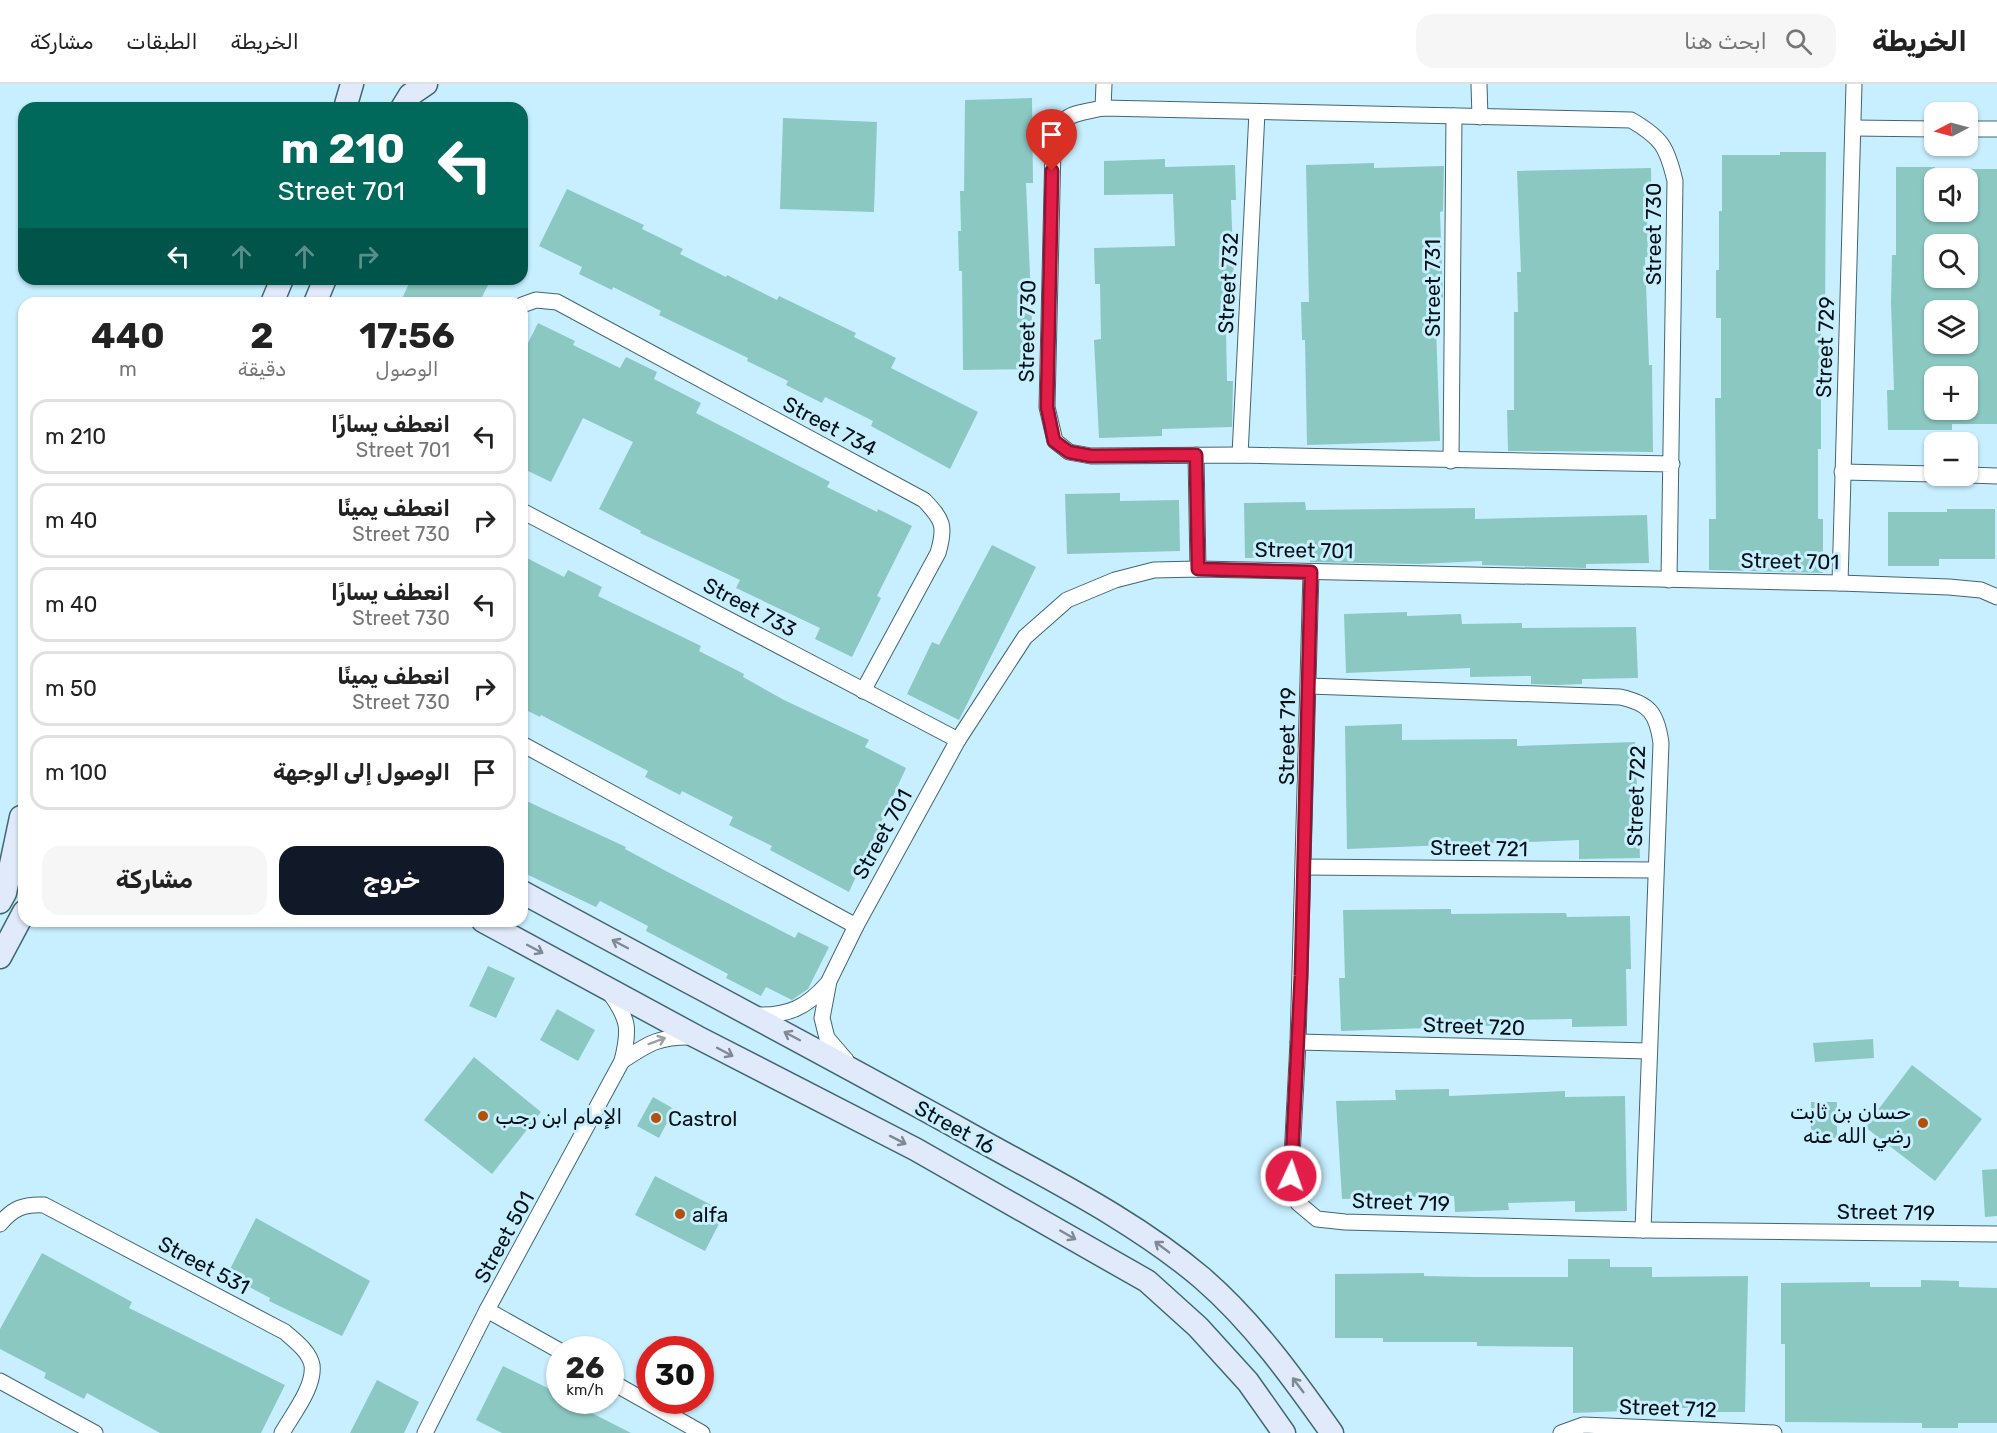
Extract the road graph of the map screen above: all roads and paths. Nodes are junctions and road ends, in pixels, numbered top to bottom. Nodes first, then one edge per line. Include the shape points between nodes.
1 (351, 84) edge
2 (426, 84) edge
3 (1104, 84) edge
4 (1479, 84) edge
5 (1845, 84) edge
6 (1854, 84) edge
7 (346, 102) edge
8 (406, 102) edge
9 (1103, 108) junction
10 (1257, 112) junction
11 (1454, 116) junction
12 (1480, 117) junction
13 (1853, 121) junction
14 (1924, 128) edge
15 (1978, 129) edge
16 (1997, 129) edge
17 (528, 302) edge
18 (1196, 455) junction
19 (1240, 455) junction
20 (1451, 460) junction
21 (1672, 464) junction
22 (1842, 472) junction
23 (1924, 474) edge
24 (1978, 475) edge
25 (1997, 476) edge
26 (528, 514) edge
27 (1198, 569) junction
28 (1311, 572) junction
29 (1669, 580) junction
30 (1840, 583) junction
31 (1997, 597) edge
32 (1309, 686) junction
33 (863, 691) junction
34 (958, 740) junction
35 (528, 747) edge
36 (18, 821) edge
37 (18, 833) edge
38 (0, 855) edge
39 (1304, 867) junction
40 (1654, 870) junction
41 (528, 895) edge
42 (528, 901) edge
43 (0, 902) edge
44 (547, 906) junction
45 (18, 923) edge
46 (856, 926) junction
47 (494, 927) edge
48 (0, 957) edge
49 (829, 981) junction
50 (606, 987) junction
51 (752, 1015) junction
52 (697, 1037) junction
53 (1298, 1042) junction
54 (1648, 1051) junction
55 (622, 1062) junction
56 (861, 1075) junction
57 (0, 1224) edge
58 (1642, 1230) junction
59 (1997, 1234) edge
60 (487, 1310) junction
61 (546, 1343) edge
62 (0, 1380) edge
63 (624, 1389) edge
64 (95, 1433) edge
65 (282, 1433) edge
66 (425, 1433) edge
67 (702, 1433) edge
68 (1284, 1433) edge
69 (1332, 1433) edge
70 (1561, 1433) edge
71 (1774, 1433) edge

1 - 7 street
2 - 8 street
3 - 9 street
4 - 12 street
5 - 13 street, Street 729
6 - 13 street, Street 729
9 - 10 street, Street 730
9 - 18 street, Street 730 via 1067,116 1057,127 1053,147 1047,407 1054,441 1069,452 1091,456
10 - 11 street, Street 730
10 - 19 street, Street 732
11 - 12 street, Street 730
11 - 20 street, Street 731
12 - 21 street, Street 730 via 1631,120 1654,133 1667,150 1675,181
13 - 14 street
13 - 22 street, Street 729
15 - 16 street
17 - 33 street, Street 734 via 557,302 924,500 940,516 944,535 938,554
18 - 19 street, Street 730
18 - 27 street
19 - 20 street, Street 730
20 - 21 street, Street 730
21 - 29 street, Street 730
22 - 23 street
22 - 30 street, Street 729
24 - 25 street
26 - 33 street, Street 733
27 - 28 street, Street 701
27 - 34 street, Street 701 via 1154,570 1114,580 1067,600 1025,637
28 - 29 street, Street 701
28 - 32 street, Street 719
29 - 30 street, Street 701
30 - 31 street, Street 701 via 1949,587 1981,590
32 - 39 street, Street 719
32 - 40 street, Street 722 via 1620,697 1640,701 1658,725 1661,743
33 - 34 street, Street 733
34 - 46 street, Street 701
35 - 46 street
36 - 38 street
37 - 43 street
39 - 40 street, Street 721
39 - 53 street, Street 719
40 - 54 street, Street 722
41 - 44 street, Street 16
42 - 44 street
51 -> 44 street, Street 16
45 - 48 street
46 - 49 street, Street 701
47 -> 50 street, Street 16
49 - 51 street, Street 701 via 799,1009 777,1016
49 - 56 street, Street 701 via 822,1018 827,1038
50 - 52 street, Street 16
50 - 55 street, Street 501 via 627,1022
56 -> 51 street, Street 16
55 -> 52 street via 658,1040
52 -> 68 street, Street 16 via 915,1149 1147,1281 1198,1327 1248,1382
53 - 54 street, Street 720
53 - 58 street, Street 719 via 1291,1176 1298,1203 1317,1220
54 - 58 street, Street 722
55 - 60 street, Street 501
69 -> 56 street, Street 16 via 1264,1342 1203,1279 1152,1240
57 - 65 street, Street 531 via 25,1204 44,1205 285,1332 303,1347 312,1364 309,1382
58 - 59 street, Street 719
60 - 61 street
60 - 66 street, Street 501
62 - 64 street
63 - 67 street
70 - 71 street, Street 712 via 1583,1425

